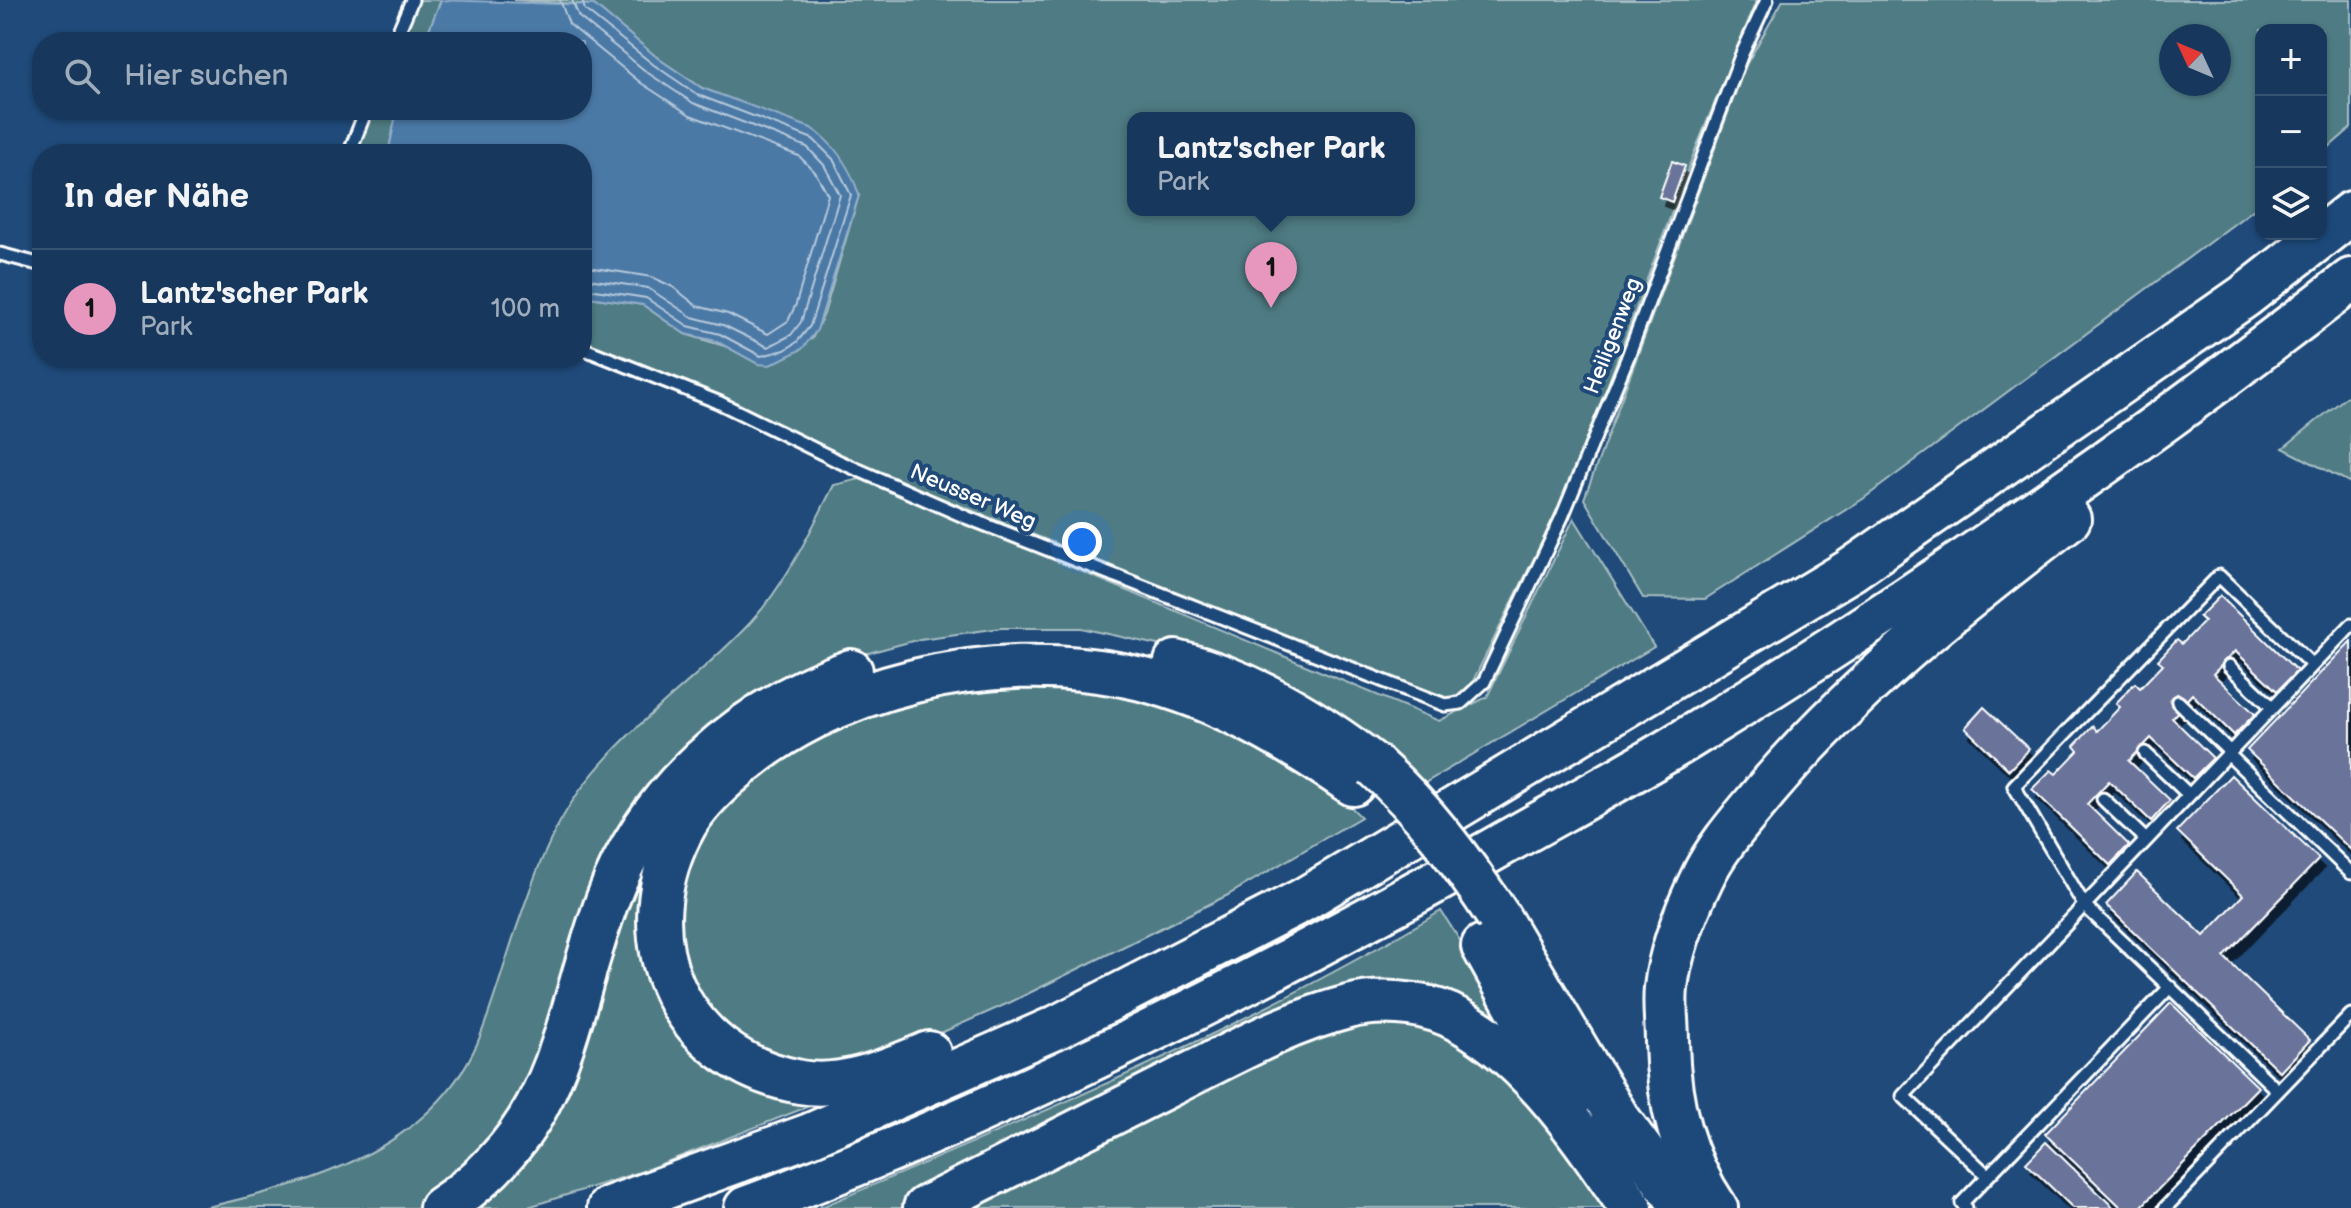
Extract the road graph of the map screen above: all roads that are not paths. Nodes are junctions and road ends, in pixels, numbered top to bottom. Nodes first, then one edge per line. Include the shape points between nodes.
1 (412, 0) edge
2 (1767, 0) edge
3 (398, 32) edge
4 (362, 120) edge
5 (353, 144) edge
6 (2351, 213) edge
7 (0, 254) edge
8 (32, 262) edge
9 (2351, 280) edge
10 (2274, 339) junction
11 (592, 352) edge
12 (2351, 625) edge
13 (2312, 665) junction
14 (2229, 666) dead end
15 (1484, 682) joint
16 (2178, 702) dead end
17 (2272, 707) junction
18 (2145, 753) dead end
19 (2229, 753) junction
20 (1364, 775) junction
21 (2189, 795) junction
22 (2103, 799) dead end
23 (2146, 840) junction
24 (2351, 873) edge
25 (2084, 905) junction
26 (1486, 924) junction
27 (1254, 927) junction
28 (2170, 987) junction
29 (2351, 1015) edge
30 (2278, 1091) junction
31 (1594, 1155) junction
32 (1988, 1176) junction
33 (441, 1208) edge
34 (609, 1208) edge
35 (746, 1208) edge
36 (925, 1208) edge
37 (1631, 1208) edge
38 (1684, 1208) edge
39 (1716, 1208) edge
40 (1966, 1208) edge
41 (2165, 1208) edge

1 - 3 lane
2 - 15 lane, Heiligenweg via 1701,156 1633,361
4 - 5 lane
6 - 27 highway via 2245,296 1851,570
7 - 8 lane
9 - 10 highway
10 - 35 highway via 1928,586 1659,756 1329,942 1078,1067
10 - 39 highway via 2202,417 1957,606 1864,688 1790,762 1738,823 1703,876 1680,931 1666,987 1668,1087 1699,1182
11 - 15 lane, Neusser Weg via 718,402 968,518 1445,705 1461,703
12 - 13 lane
13 - 17 lane
13 - 25 lane via 2219,576 2014,786
14 - 17 lane
16 - 19 lane
17 - 19 lane
18 - 21 lane
19 - 21 lane
19 - 24 lane
20 - 26 highway, bridge via 1405,794 1449,844
20 - 27 highway via 1300,748 1242,715 1123,675 995,669 931,677 832,707 748,757 686,823 657,897 664,971 691,1018 723,1050 764,1072 802,1082 848,1081 884,1071 1102,974
20 - 33 highway via 1326,729 1233,680 1125,650 1065,641 1000,641 919,651 797,692 708,754 648,821 607,902 561,1057 538,1105 492,1167
21 - 23 lane
22 - 23 lane
23 - 25 lane
25 - 28 lane
25 - 32 lane via 1903,1096
26 - 31 highway
26 - 38 highway
27 - 34 highway via 1057,1027 810,1135
28 - 30 lane
28 - 32 lane
29 - 30 lane
30 - 41 lane
31 - 36 highway via 1490,1039 1447,1014 1400,1003 1350,1006 1284,1028
31 - 37 highway
32 - 40 lane via 1962,1203

